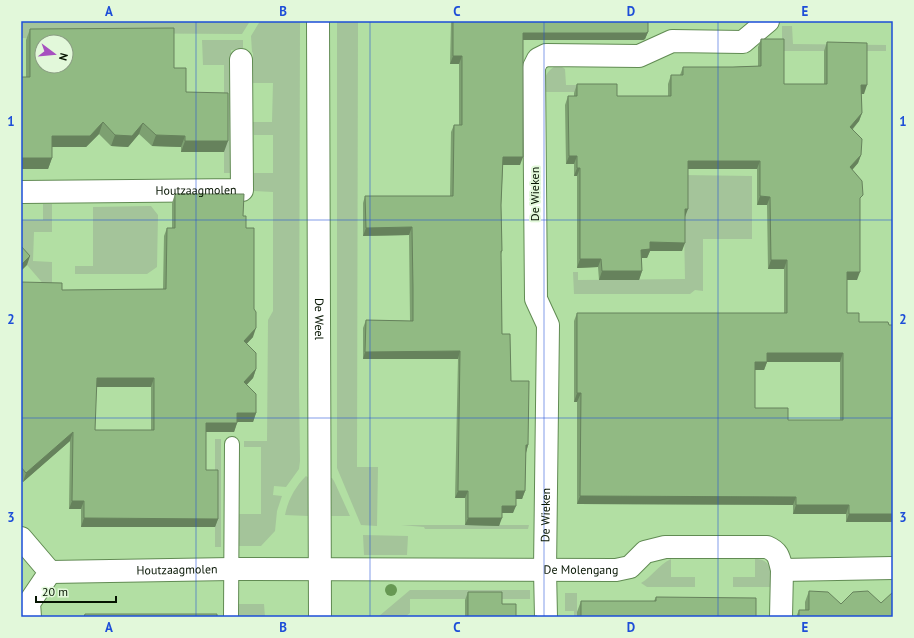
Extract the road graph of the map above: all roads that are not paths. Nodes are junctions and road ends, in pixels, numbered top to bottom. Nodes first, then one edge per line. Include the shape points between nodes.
1 (318, 21) edge
2 (768, 21) edge
3 (241, 60) dead end
4 (21, 192) edge
5 (232, 444) dead end
6 (21, 538) edge
7 (893, 568) edge
8 (232, 569) junction
9 (320, 570) junction
10 (545, 570) junction
11 (782, 570) junction
12 (50, 572) junction
13 (30, 617) edge
14 (230, 617) edge
15 (320, 617) edge
16 (546, 617) edge
17 (781, 617) edge

1 - 9 street, De Weel
2 - 10 street, De Wieken via 743,42 672,41 639,56 546,55 538,59 534,67 536,299 548,324
3 - 4 street, Houtzaagmolen via 242,190
5 - 8 lane, Houtzaagmolen
6 - 12 street
7 - 11 street
8 - 9 street, Houtzaagmolen
8 - 12 street, Houtzaagmolen
8 - 14 lane, Houtzaagmolen
9 - 10 street, De Molengang
9 - 15 street, De Weel
10 - 11 street, De Molengang via 616,570 630,567 645,552 665,547 767,547 774,550
10 - 16 street, De Wieken
11 - 17 street
12 - 13 street via 29,602

